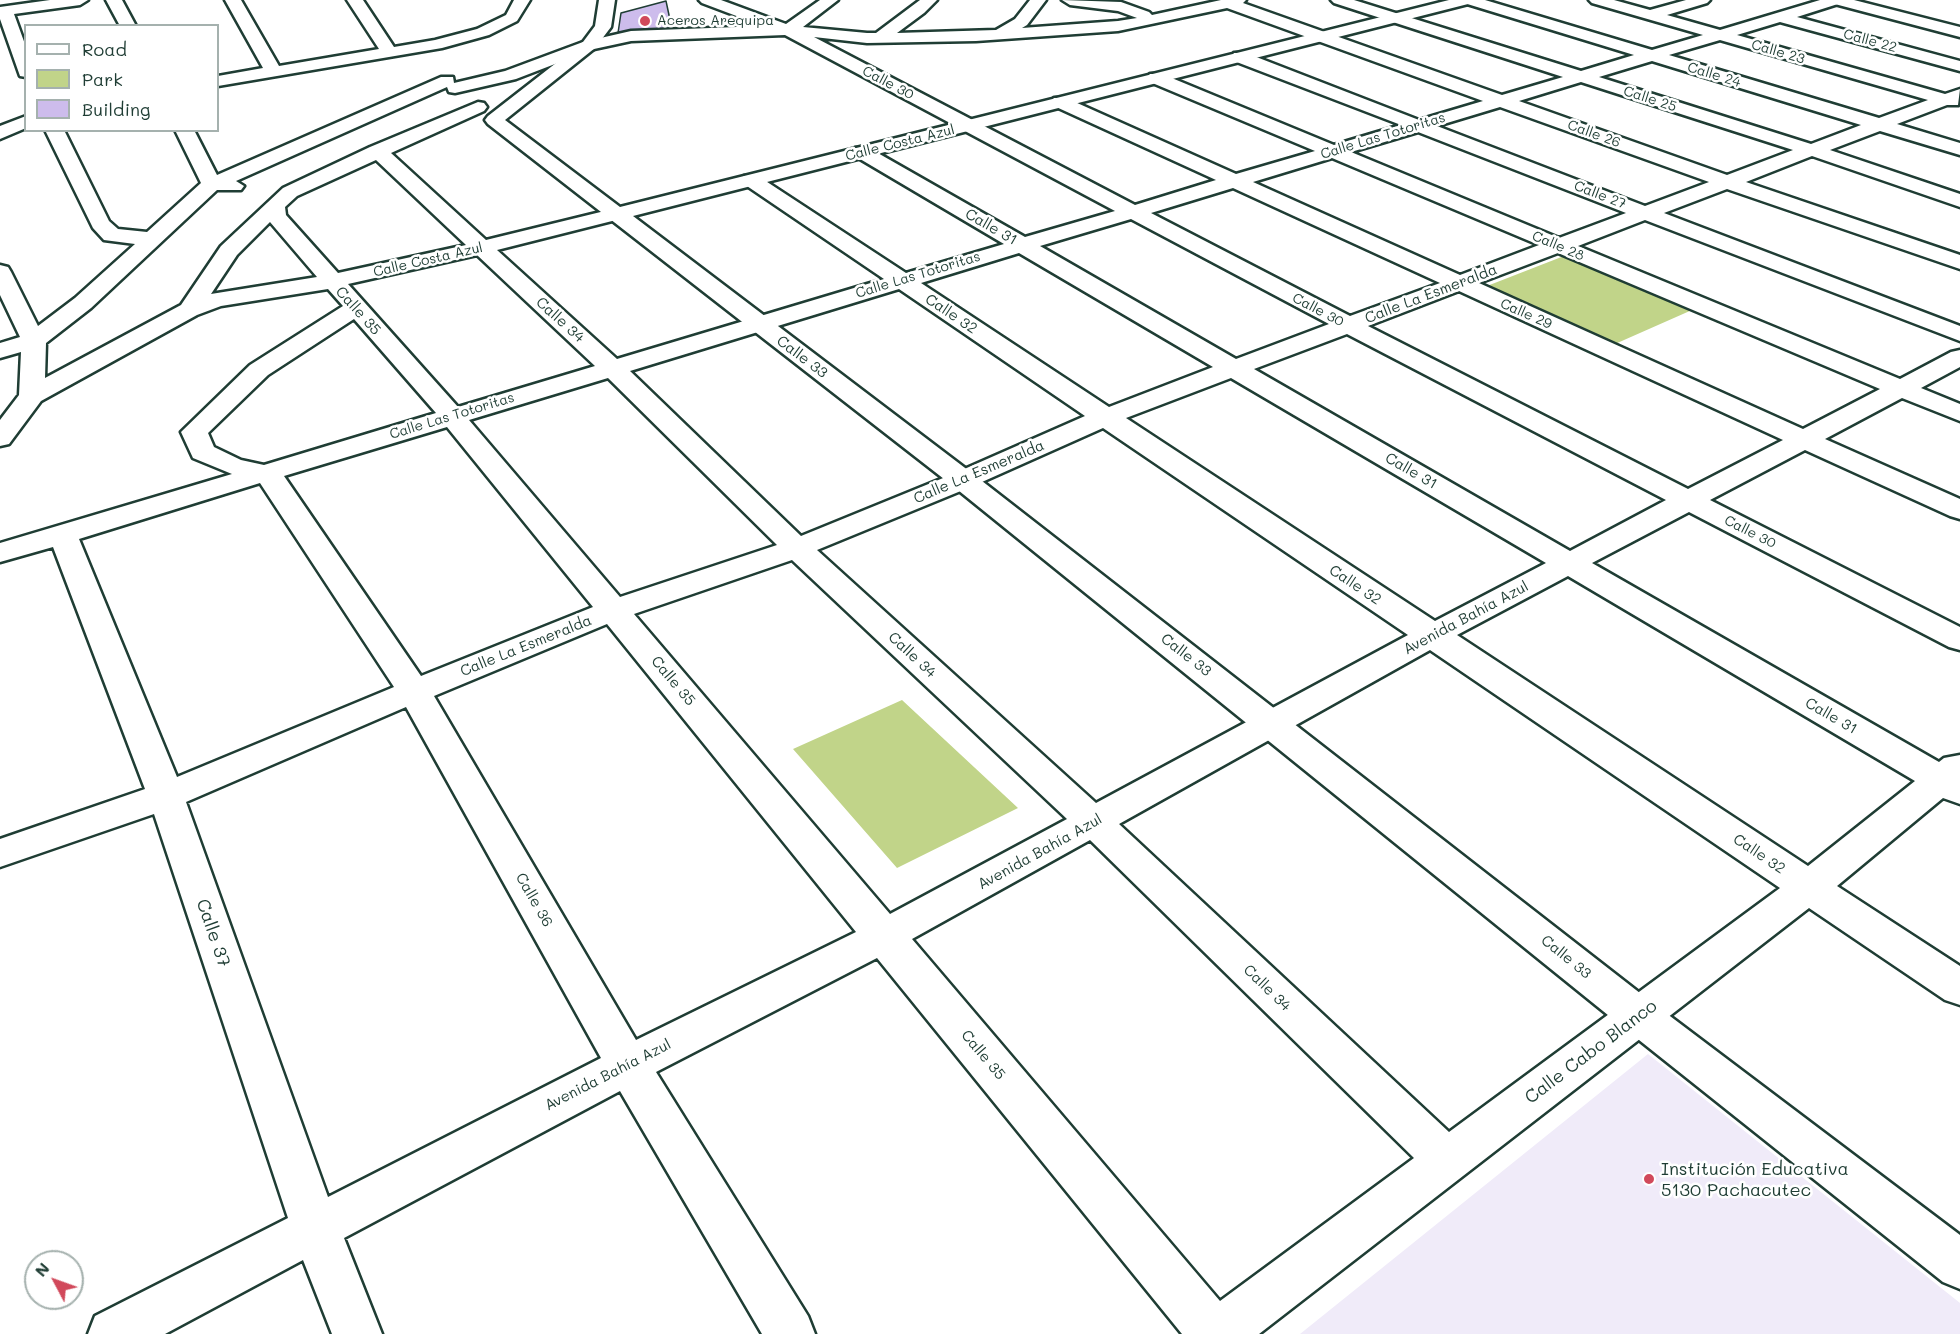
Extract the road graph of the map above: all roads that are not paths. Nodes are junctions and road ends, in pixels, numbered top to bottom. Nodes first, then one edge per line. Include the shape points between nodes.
1 (80, 0) edge
2 (114, 0) edge
3 (233, 0) edge
4 (355, 0) edge
5 (522, 0) edge
6 (606, 0) edge
7 (714, 0) edge
8 (830, 0) edge
9 (929, 0) edge
10 (1038, 0) edge
11 (1070, 0) edge
12 (1340, 0) edge
13 (1468, 0) edge
14 (1597, 0) edge
15 (1702, 0) edge
16 (1836, 0) edge
17 (1233, 2) edge
18 (2, 11) edge
19 (1650, 15) junction
20 (1780, 17) junction
21 (1393, 18) junction
22 (1153, 19) junction
23 (127, 24) edge
24 (788, 30) junction
25 (1960, 32) edge
26 (1000, 34) junction
27 (1719, 35) junction
28 (881, 37) junction
29 (1321, 37) junction
30 (589, 45) junction
31 (408, 49) junction
32 (389, 52) junction
33 (1649, 56) junction
34 (1240, 57) junction
35 (1960, 66) edge
36 (24, 67) edge
37 (273, 71) junction
38 (1580, 77) junction
39 (1156, 78) junction
40 (219, 81) edge
41 (468, 99) junction
42 (1955, 99) edge
43 (1501, 100) junction
44 (1060, 102) junction
45 (24, 123) edge
46 (1880, 124) junction
47 (1418, 125) junction
48 (968, 126) junction
49 (55, 132) edge
50 (185, 132) edge
51 (0, 133) edge
52 (1960, 149) edge
53 (1812, 150) junction
54 (377, 151) junction
55 (1333, 151) junction
56 (862, 152) junction
57 (751, 180) junction
58 (1233, 181) junction
59 (1727, 182) junction
60 (212, 184) junction
61 (272, 194) junction
62 (1960, 201) edge
63 (1131, 211) junction
64 (1646, 213) junction
65 (618, 214) junction
66 (153, 239) junction
67 (1021, 244) junction
68 (1557, 246) junction
69 (480, 248) junction
70 (1960, 262) edge
71 (901, 280) junction
72 (332, 281) junction
73 (1459, 283) junction
74 (3, 284) edge
75 (356, 308) junction
76 (189, 310) junction
77 (758, 323) junction
78 (1347, 326) junction
79 (1960, 334) edge
80 (34, 341) junction
81 (0, 351) edge
82 (1960, 357) edge
83 (611, 367) junction
84 (1234, 368) junction
85 (1900, 388) junction
86 (32, 396) junction
87 (1960, 413) edge
88 (451, 415) junction
89 (1105, 417) junction
90 (0, 438) edge
91 (1803, 439) junction
92 (267, 474) junction
93 (963, 480) junction
94 (1688, 500) junction
95 (1960, 510) edge
96 (63, 534) junction
97 (797, 548) junction
98 (0, 553) edge
99 (1570, 563) junction
100 (614, 610) junction
101 (1431, 636) junction
102 (1960, 640) edge
103 (414, 691) junction
104 (1273, 724) junction
105 (1954, 779) edge
106 (166, 796) junction
107 (1094, 822) junction
108 (0, 853) edge
109 (1809, 887) junction
110 (884, 936) junction
111 (1960, 988) edge
112 (1639, 1016) junction
113 (628, 1065) junction
114 (1447, 1160) junction
115 (315, 1227) junction
116 (1960, 1265) edge
117 (113, 1334) edge
118 (357, 1334) edge
119 (790, 1334) edge
120 (1217, 1334) edge

1 - 18 street
2 - 23 street
3 - 37 street
4 - 32 street
5 - 31 street via 512,18 483,32
6 - 30 street via 603,27
7 - 24 street, Calle 30
8 - 24 street
9 - 28 street
10 - 26 street via 1021,22
11 - 22 street via 1122,7
12 - 21 street, Calle 25
13 - 21 street, Calle Costa Azul
13 - 33 street, Calle 24
14 - 19 street, Calle 23
15 - 19 street
16 - 20 street, Calle Las Totoritas
16 - 25 street
17 - 22 street
17 - 29 street, Calle 26
18 - 36 street
19 - 27 street, Calle 23
20 - 27 street, Calle Las Totoritas
20 - 35 street, Calle 22
21 - 29 street, Calle Costa Azul
21 - 38 street, Calle 25
22 - 26 street via 1118,26
24 - 28 street
24 - 30 street via 631,36
24 - 48 street, Calle 30
26 - 28 street
27 - 33 street, Calle Las Totoritas
27 - 42 street, Calle 23
29 - 34 street, Calle Costa Azul
29 - 43 street, Calle 26
30 - 41 street
30 - 41 street via 510,75
31 - 32 street
31 - 41 street, Calle 33
32 - 37 street
33 - 38 street, Calle Las Totoritas
33 - 46 street, Calle 24
34 - 39 street, Calle Costa Azul
34 - 47 street, Calle 27
37 - 40 street
38 - 43 street, Calle Las Totoritas
38 - 53 street, Calle 25
39 - 44 street, Calle Costa Azul
39 - 55 street, Calle 28
41 - 54 street
41 - 60 street
41 - 65 street, Calle 33
42 - 46 street, Calle La Esmeralda
43 - 47 street, Calle Las Totoritas
43 - 59 street, Calle 26
44 - 48 street, Calle Costa Azul
44 - 58 street, Calle 29
45 - 51 street
46 - 52 street, Calle 24
46 - 53 street, Calle La Esmeralda
47 - 55 street, Calle Las Totoritas
47 - 64 street, Calle 27
48 - 56 street, Calle Costa Azul
48 - 63 street, Calle 30
49 - 66 street via 100,224 112,235
50 - 60 street
53 - 59 street, Calle La Esmeralda
53 - 62 street, Calle 25
54 - 61 street
54 - 69 street, Calle 34
55 - 58 street, Calle Las Totoritas
55 - 68 street, Calle 28
56 - 57 street, Calle Costa Azul
56 - 67 street, Calle 31
57 - 65 street, Calle Costa Azul
57 - 71 street, Calle 32
58 - 63 street, Calle Las Totoritas
58 - 73 street, Calle 29
59 - 64 street, Calle La Esmeralda
59 - 70 street, Calle 26
60 - 61 street
60 - 66 street
61 - 72 street, Calle 35 via 276,216
61 - 76 street
63 - 67 street, Calle Las Totoritas
63 - 78 street, Calle 30
64 - 68 street, Calle La Esmeralda
64 - 79 street, Calle 27
65 - 69 street, Calle Costa Azul
65 - 77 street, Calle 33
66 - 80 street via 83,303
67 - 71 street, Calle Las Totoritas
67 - 84 street, Calle 31
68 - 73 street, Calle La Esmeralda
68 - 85 street, Calle 28
69 - 72 street, Calle Costa Azul
69 - 83 street, Calle 34
71 - 77 street, Calle Las Totoritas
71 - 89 street, Calle 32
72 - 75 street, Calle 35
72 - 76 street, Calle Costa Azul via 225,298
73 - 78 street, Calle La Esmeralda
73 - 91 street, Calle 29
74 - 80 street
75 - 88 street, Calle 35
75 - 92 street via 259,370 194,432 203,452 232,466
76 - 86 street, Calle Costa Azul
77 - 83 street, Calle Las Totoritas
77 - 93 street, Calle 33
78 - 84 street, Calle La Esmeralda
78 - 94 street, Calle 30
80 - 81 street
80 - 86 street
82 - 85 street, Avenida Bahía Azul
83 - 88 street, Calle Las Totoritas
83 - 97 street, Calle 34
84 - 89 street, Calle La Esmeralda
84 - 99 street, Calle 31
85 - 87 street, Calle 28
85 - 91 street, Avenida Bahía Azul
86 - 90 street
88 - 92 street, Calle Las Totoritas
88 - 100 street, Calle 35
89 - 93 street, Calle La Esmeralda
89 - 101 street, Calle 32
91 - 94 street, Avenida Bahía Azul
91 - 95 street, Calle 29
92 - 96 street, Calle Las Totoritas
92 - 103 street, Calle 36
93 - 97 street, Calle La Esmeralda
93 - 104 street, Calle 33
94 - 99 street, Avenida Bahía Azul
94 - 102 street, Calle 30
96 - 98 street, Calle Las Totoritas
96 - 106 street, Calle 37
97 - 100 street, Calle La Esmeralda
97 - 107 street, Calle 34
99 - 101 street, Avenida Bahía Azul
99 - 105 street, Calle 31
100 - 103 street, Calle La Esmeralda
100 - 110 street, Calle 35
101 - 104 street, Avenida Bahía Azul
101 - 109 street, Calle 32
103 - 106 street, Calle La Esmeralda
103 - 113 street, Calle 36
104 - 107 street, Avenida Bahía Azul
104 - 112 street, Calle 33
105 - 109 street, Calle Cabo Blanco
106 - 108 street, Calle La Esmeralda
106 - 115 street, Calle 37
107 - 110 street, Avenida Bahía Azul
107 - 114 street, Calle 34
109 - 111 street, Calle 32
109 - 112 street, Calle Cabo Blanco
110 - 113 street, Avenida Bahía Azul
110 - 120 street, Calle 35
112 - 114 street, Calle Cabo Blanco
112 - 116 street, Calle 33
113 - 115 street, Avenida Bahía Azul
113 - 119 street, Calle 36
114 - 120 street, Calle Cabo Blanco
115 - 117 street, Avenida Bahía Azul
115 - 118 street, Calle 37

